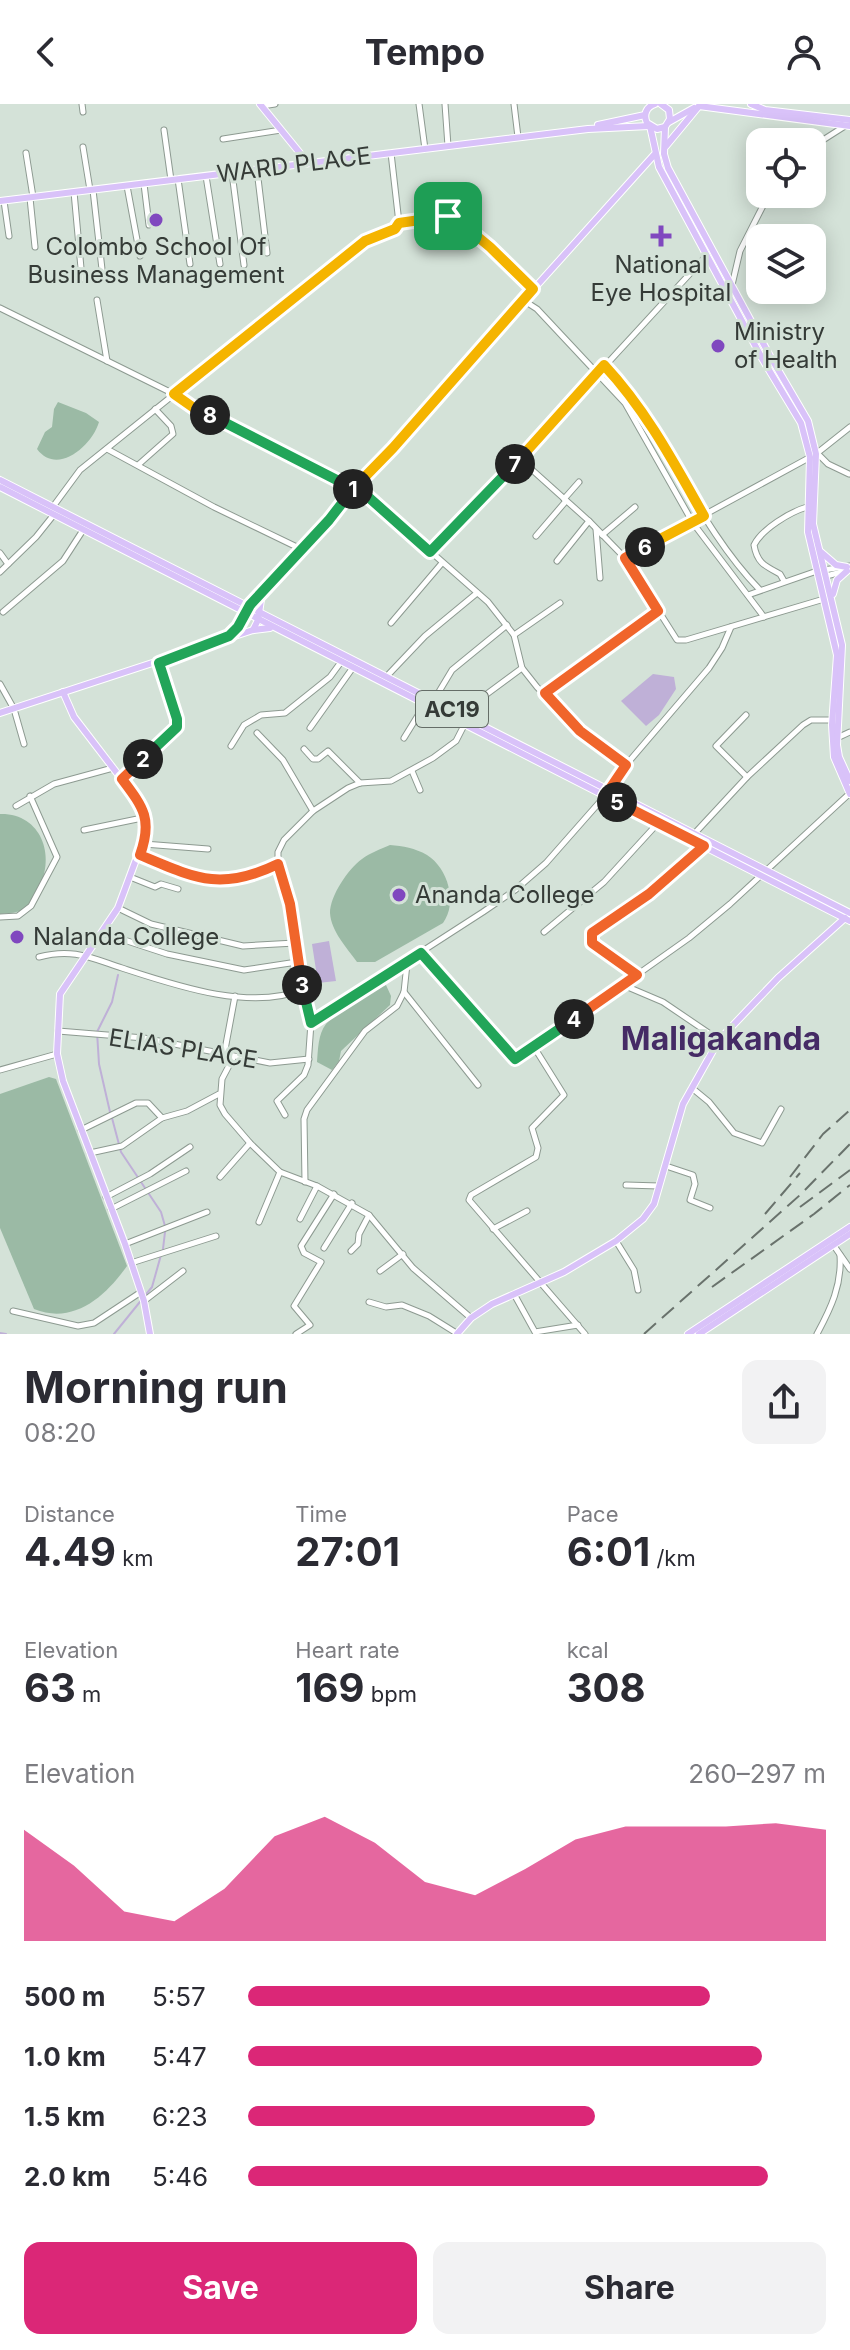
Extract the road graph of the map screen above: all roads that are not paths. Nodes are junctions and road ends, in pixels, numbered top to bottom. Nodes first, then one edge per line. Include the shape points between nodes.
1 (82, 104) edge
2 (275, 104) edge
3 (419, 104) edge
4 (445, 104) edge
5 (514, 104) edge
6 (659, 104) edge
7 (669, 104) edge
8 (751, 104) edge
9 (261, 105) edge
10 (702, 105) edge
11 (733, 107) edge
12 (645, 110) edge
13 (83, 112) dead end
14 (849, 124) edge
15 (667, 125) junction
16 (649, 126) junction
17 (588, 129) junction
18 (164, 130) dead end
19 (281, 130) junction
20 (518, 137) junction
21 (826, 138) edge
22 (223, 139) dead end
23 (448, 146) junction
24 (83, 147) dead end
25 (425, 149) junction
26 (664, 149) junction
27 (26, 153) dead end
28 (391, 153) junction
29 (654, 155) junction
30 (308, 163) junction
31 (257, 170) junction
32 (232, 173) junction
33 (206, 176) junction
34 (174, 180) junction
35 (144, 184) junction
36 (127, 186) junction
37 (92, 190) junction
38 (74, 192) junction
39 (32, 198) junction
40 (2, 201) edge
41 (762, 208) edge
42 (399, 223) junction
43 (149, 225) dead end
44 (9, 236) dead end
45 (35, 247) dead end
46 (713, 250) junction
47 (267, 253) dead end
48 (706, 255) junction
49 (140, 256) dead end
50 (190, 264) dead end
51 (220, 264) dead end
52 (244, 265) dead end
53 (103, 278) dead end
54 (82, 279) dead end
55 (732, 286) junction
56 (533, 289) junction
57 (97, 300) dead end
58 (523, 300) junction
59 (0, 308) edge
60 (107, 361) junction
61 (604, 365) junction
62 (597, 373) junction
63 (174, 394) junction
64 (155, 409) junction
65 (850, 427) edge
66 (107, 448) junction
67 (814, 455) junction
68 (520, 459) junction
69 (138, 465) junction
70 (849, 474) edge
71 (0, 480) edge
72 (579, 482) dead end
73 (0, 487) edge
74 (353, 490) junction
75 (565, 500) junction
76 (635, 507) dead end
77 (807, 507) junction
78 (54, 510) junction
79 (704, 516) junction
80 (589, 521) junction
81 (693, 523) junction
82 (86, 526) junction
83 (596, 528) junction
84 (602, 535) junction
85 (536, 536) dead end
86 (818, 549) junction
87 (302, 550) junction
88 (430, 552) junction
89 (0, 553) edge
90 (625, 558) junction
91 (557, 561) dead end
92 (442, 563) junction
93 (8, 564) junction
94 (848, 568) edge
95 (0, 572) edge
96 (821, 574) junction
97 (600, 578) dead end
98 (784, 581) junction
99 (759, 589) junction
100 (262, 593) junction
101 (477, 593) junction
102 (748, 595) junction
103 (828, 598) junction
104 (560, 603) dead end
105 (250, 606) junction
106 (658, 611) junction
107 (3, 612) dead end
108 (259, 612) junction
109 (245, 613) junction
110 (764, 617) junction
111 (258, 620) junction
112 (391, 623) dead end
113 (507, 625) junction
114 (731, 627) junction
115 (274, 628) junction
116 (253, 630) junction
117 (514, 635) junction
118 (223, 639) junction
119 (341, 662) junction
120 (159, 663) junction
121 (355, 664) junction
122 (522, 668) junction
123 (387, 676) junction
124 (0, 684) edge
125 (63, 692) junction
126 (545, 693) junction
127 (434, 700) junction
128 (425, 704) junction
129 (14, 709) junction
130 (0, 713) edge
131 (746, 715) dead end
132 (466, 720) junction
133 (835, 720) junction
134 (310, 728) dead end
135 (850, 732) edge
136 (257, 733) dead end
137 (404, 738) dead end
138 (837, 738) junction
139 (24, 744) dead end
140 (231, 746) dead end
141 (304, 749) dead end
142 (626, 765) junction
143 (113, 768) junction
144 (412, 771) junction
145 (747, 777) junction
146 (122, 779) junction
147 (850, 781) edge
148 (360, 783) junction
149 (610, 788) junction
150 (420, 790) dead end
151 (850, 793) edge
152 (30, 796) junction
153 (605, 796) junction
154 (16, 806) dead end
155 (313, 811) junction
156 (147, 817) junction
157 (659, 822) junction
158 (84, 830) dead end
159 (695, 833) junction
160 (144, 844) junction
161 (704, 846) junction
162 (208, 849) dead end
163 (140, 855) junction
164 (278, 864) junction
165 (764, 872) junction
166 (130, 877) junction
167 (178, 889) dead end
168 (118, 908) junction
169 (0, 917) edge
170 (848, 917) edge
171 (544, 932) dead end
172 (103, 933) junction
173 (295, 943) junction
174 (421, 953) junction
175 (84, 956) junction
176 (39, 957) dead end
177 (297, 962) junction
178 (407, 963) junction
179 (637, 975) junction
180 (623, 985) junction
181 (303, 989) junction
182 (404, 992) junction
183 (235, 996) junction
184 (311, 1023) junction
185 (58, 1031) junction
186 (719, 1040) junction
187 (534, 1047) junction
188 (57, 1054) junction
189 (224, 1055) junction
190 (233, 1058) junction
191 (309, 1059) junction
192 (0, 1070) edge
193 (478, 1085) dead end
194 (692, 1088) junction
195 (219, 1094) junction
196 (781, 1109) dead end
197 (285, 1115) dead end
198 (162, 1118) junction
199 (81, 1130) junction
200 (250, 1143) junction
201 (190, 1147) dead end
202 (90, 1153) junction
203 (666, 1166) junction
204 (186, 1171) dead end
205 (280, 1172) junction
206 (220, 1177) dead end
207 (305, 1182) junction
208 (626, 1185) dead end
209 (317, 1186) junction
210 (659, 1186) junction
211 (334, 1194) junction
212 (106, 1197) junction
213 (352, 1203) junction
214 (710, 1208) dead end
215 (111, 1209) junction
216 (527, 1211) dead end
217 (207, 1212) dead end
218 (369, 1215) junction
219 (300, 1219) dead end
220 (259, 1222) dead end
221 (850, 1227) edge
222 (493, 1229) junction
223 (850, 1234) edge
224 (216, 1236) dead end
225 (616, 1241) junction
226 (832, 1242) junction
227 (125, 1244) junction
228 (324, 1248) dead end
229 (351, 1251) dead end
230 (403, 1254) junction
231 (840, 1255) junction
232 (131, 1263) junction
233 (850, 1269) edge
234 (183, 1271) dead end
235 (380, 1271) dead end
236 (542, 1284) junction
237 (638, 1290) dead end
238 (514, 1294) junction
239 (142, 1298) junction
240 (369, 1302) dead end
241 (13, 1311) dead end
242 (471, 1318) junction
243 (578, 1324) junction
244 (150, 1334) edge
245 (296, 1334) edge
246 (458, 1334) edge
247 (585, 1334) edge
248 (688, 1334) edge
249 (699, 1334) edge
250 (817, 1334) edge

1 - 13 street
2 - 9 street
3 - 25 street
4 - 23 street
5 - 20 street
6 - 7 main road
6 - 12 main road
6 - 15 main road via 670,114
8 - 14 main road
9 - 19 main road
10 - 11 main road
10 - 15 main road
10 - 26 main road
11 - 14 main road via 753,115
12 - 16 main road
12 - 17 main road, WARD PLACE
14 - 21 street
15 - 16 main road
15 - 26 main road
16 - 17 main road, WARD PLACE
16 - 29 main road
17 - 20 main road, WARD PLACE
18 - 34 street
19 - 22 street
19 - 30 main road
20 - 23 main road, WARD PLACE
23 - 25 main road, WARD PLACE
24 - 37 street
25 - 28 main road, WARD PLACE
26 - 46 main road via 668,168
27 - 39 street
28 - 30 main road, WARD PLACE
28 - 42 street
29 - 48 main road
29 - 56 main road
30 - 31 main road, WARD PLACE
31 - 32 main road, WARD PLACE
31 - 47 street
32 - 33 main road, WARD PLACE
32 - 52 street
33 - 34 main road, WARD PLACE
33 - 51 street
34 - 35 main road, WARD PLACE
34 - 50 street
35 - 36 main road, WARD PLACE
35 - 43 street
36 - 37 main road, WARD PLACE
36 - 49 street
37 - 38 main road, WARD PLACE
37 - 53 street
38 - 39 main road, WARD PLACE
38 - 54 street
39 - 40 main road, WARD PLACE
39 - 45 street
40 - 44 street
41 - 55 street via 740,251
42 - 56 street via 455,218
42 - 63 street via 365,241
46 - 48 street
46 - 55 main road
48 - 61 street
48 - 67 main road
55 - 67 main road via 808,421
56 - 58 main road
57 - 60 street
58 - 62 street
58 - 74 main road
59 - 60 street
60 - 63 street
61 - 62 street
61 - 79 street via 651,425
62 - 68 street
62 - 81 street via 625,403
63 - 64 street
63 - 74 street
64 - 66 street
64 - 69 street via 173,434
65 - 67 street
66 - 69 street
66 - 78 street via 80,470
67 - 70 street
67 - 77 main road
67 - 79 street
67 - 86 main road
68 - 75 street
68 - 88 street
69 - 87 street
71 - 78 main road, AC19
72 - 75 street
73 - 78 main road, AC19
74 - 87 main road
74 - 88 street
75 - 80 street
75 - 85 street
76 - 84 street
77 - 96 main road via 808,532
77 - 98 street via 782,518 754,545 760,563
78 - 82 main road, AC19
78 - 93 street
79 - 81 street
79 - 99 street
80 - 83 street
80 - 91 street
81 - 90 street
81 - 102 street
82 - 105 main road, AC19
82 - 107 street via 63,561
82 - 109 main road, AC19
83 - 84 street
83 - 97 street
84 - 90 street
86 - 94 main road
86 - 96 main road
87 - 100 main road
88 - 92 street
89 - 93 street
90 - 106 street
92 - 101 street
92 - 112 street
93 - 95 street
94 - 96 street
94 - 103 main road
96 - 98 street
96 - 103 main road
98 - 99 street
99 - 102 street
100 - 105 main road
100 - 108 main road
101 - 113 street
101 - 123 street
102 - 110 street
103 - 110 street
103 - 133 main road via 837,655
104 - 117 street
105 - 108 main road, AC19
105 - 109 main road
106 - 114 street via 677,640
106 - 126 street
108 - 111 main road
108 - 121 main road, AC19
109 - 111 main road, AC19
109 - 118 main road
110 - 114 street
111 - 115 main road, AC19
111 - 116 main road
113 - 117 street
113 - 127 street via 452,670
114 - 142 street via 709,668
115 - 116 main road
115 - 119 main road, AC19
116 - 118 main road
117 - 122 street
118 - 120 main road
119 - 121 main road, AC19
119 - 140 street via 285,713 261,715 244,725
120 - 125 main road
120 - 146 street via 177,727
121 - 123 main road, AC19
121 - 128 main road, AC19
121 - 134 street
122 - 126 street
122 - 132 street via 476,702
123 - 127 main road, AC19
124 - 129 street
125 - 129 main road
125 - 143 main road via 74,717
126 - 142 street via 580,731
127 - 132 main road, AC19
128 - 132 main road, AC19
128 - 137 street
129 - 130 main road
129 - 139 street
131 - 145 street via 716,746
132 - 144 street via 456,741
132 - 149 main road, AC19
132 - 153 main road, AC19
133 - 138 main road
133 - 145 street via 803,725
133 - 151 main road via 834,757
135 - 138 street
136 - 155 street via 283,760
138 - 147 main road
141 - 148 street via 313,759 328,751
142 - 149 street
143 - 146 main road
143 - 152 street
144 - 148 street via 391,781
144 - 150 street
145 - 159 street
146 - 156 main road
148 - 155 street
149 - 153 street
149 - 159 main road, AC19
151 - 165 street
152 - 154 street
152 - 169 street via 56,851 55,863 26,912
153 - 157 main road, AC19
153 - 174 street via 515,890
155 - 164 street via 284,840
156 - 158 street
156 - 160 main road
157 - 161 main road, AC19
157 - 171 street via 604,882
159 - 165 main road, AC19
160 - 162 street
160 - 163 main road
161 - 165 main road, AC19
161 - 179 street via 649,894 592,933 592,943
163 - 164 street via 187,875 225,881
163 - 166 main road
164 - 173 street
165 - 170 main road, AC19
165 - 179 street
166 - 167 street
166 - 168 main road
168 - 172 main road
168 - 173 street via 151,924 243,946
170 - 186 main road via 778,978
172 - 175 main road
172 - 177 street via 167,954 244,970
173 - 177 street
174 - 178 street
174 - 187 street via 512,1059
175 - 176 street via 64,952
175 - 183 street
175 - 185 main road via 60,994
177 - 181 street
178 - 182 street
178 - 184 street
179 - 180 street
180 - 186 street via 663,1002
180 - 187 street
181 - 183 street via 273,997
181 - 184 street
182 - 193 street
182 - 207 street via 397,1006 365,1031 307,1110
183 - 189 street
184 - 191 street
185 - 188 main road
185 - 189 street, ELIAS PLACE via 144,1038
186 - 194 main road
187 - 222 street via 564,1095 532,1128 536,1157 471,1195 471,1205
188 - 192 street
188 - 199 main road
189 - 190 street, ELIAS PLACE
190 - 191 street, ELIAS PLACE via 270,1063
190 - 195 street
191 - 197 street via 304,1075 277,1101
194 - 196 street via 734,1133 762,1143
194 - 203 main road
195 - 198 street
195 - 200 street via 225,1114
198 - 199 street via 143,1101
198 - 202 street via 119,1147
199 - 202 main road
200 - 205 street
200 - 206 street
201 - 212 street
202 - 212 main road
203 - 210 main road
203 - 214 street via 693,1175 690,1200
204 - 215 street
205 - 207 street
205 - 220 street
207 - 209 street
208 - 210 street
209 - 211 street
209 - 219 street
210 - 225 main road via 643,1219
211 - 213 street
211 - 245 street via 301,1246 321,1262 294,1306 310,1325
212 - 215 main road
213 - 218 street
213 - 228 street
215 - 227 main road
216 - 222 street
217 - 227 street
218 - 229 street
218 - 230 street
221 - 226 main road
222 - 236 street
223 - 226 main road
224 - 232 street
225 - 236 main road
225 - 237 street via 634,1270
226 - 231 street
226 - 248 main road
226 - 249 main road
227 - 232 main road
230 - 235 street
230 - 242 street
231 - 233 street
231 - 250 street via 837,1295
232 - 239 main road
234 - 239 street
236 - 238 main road
236 - 243 street
238 - 242 main road
238 - 243 street via 535,1332
239 - 241 street via 78,1326
239 - 244 main road
240 - 246 street via 402,1305
242 - 246 main road
243 - 247 street

